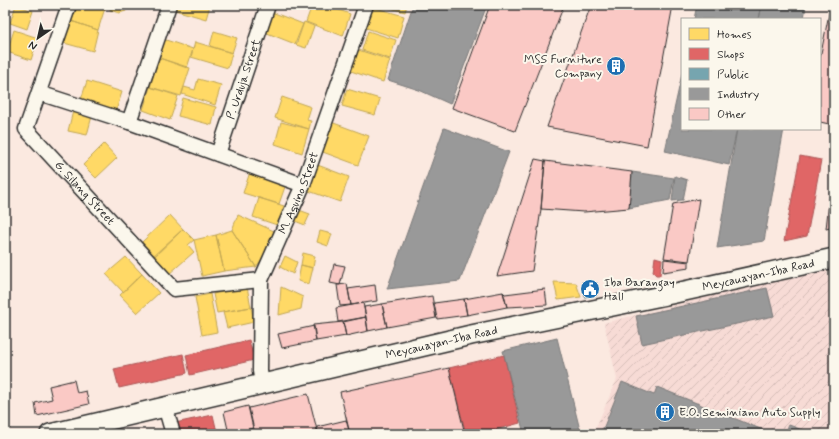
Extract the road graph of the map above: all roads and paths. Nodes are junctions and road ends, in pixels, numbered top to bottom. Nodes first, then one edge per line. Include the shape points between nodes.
1 (69, 5) edge
2 (169, 5) edge
3 (268, 5) edge
4 (366, 5) edge
5 (39, 93) junction
6 (129, 122) junction
7 (218, 154) junction
8 (302, 185) junction
9 (834, 258) edge
10 (260, 280) junction
11 (262, 384) junction
12 (165, 406) junction
13 (50, 434) edge
14 (173, 434) edge

1 - 5 street, G. Silang Street
2 - 6 street
3 - 7 street, P. Urduja Street
4 - 8 street, M. Aquino Street
5 - 6 street
5 - 10 street, G. Silang Street via 26,130 174,289
6 - 7 street
7 - 8 street
8 - 10 street, M. Aquino Street
9 - 11 main road, Meycauayan-Iba Road via 471,335
10 - 11 street, M. Aquino Street
11 - 12 main road, Meycauayan-Iba Road
12 - 13 main road, Meycauayan-Iba Road
12 - 14 street

